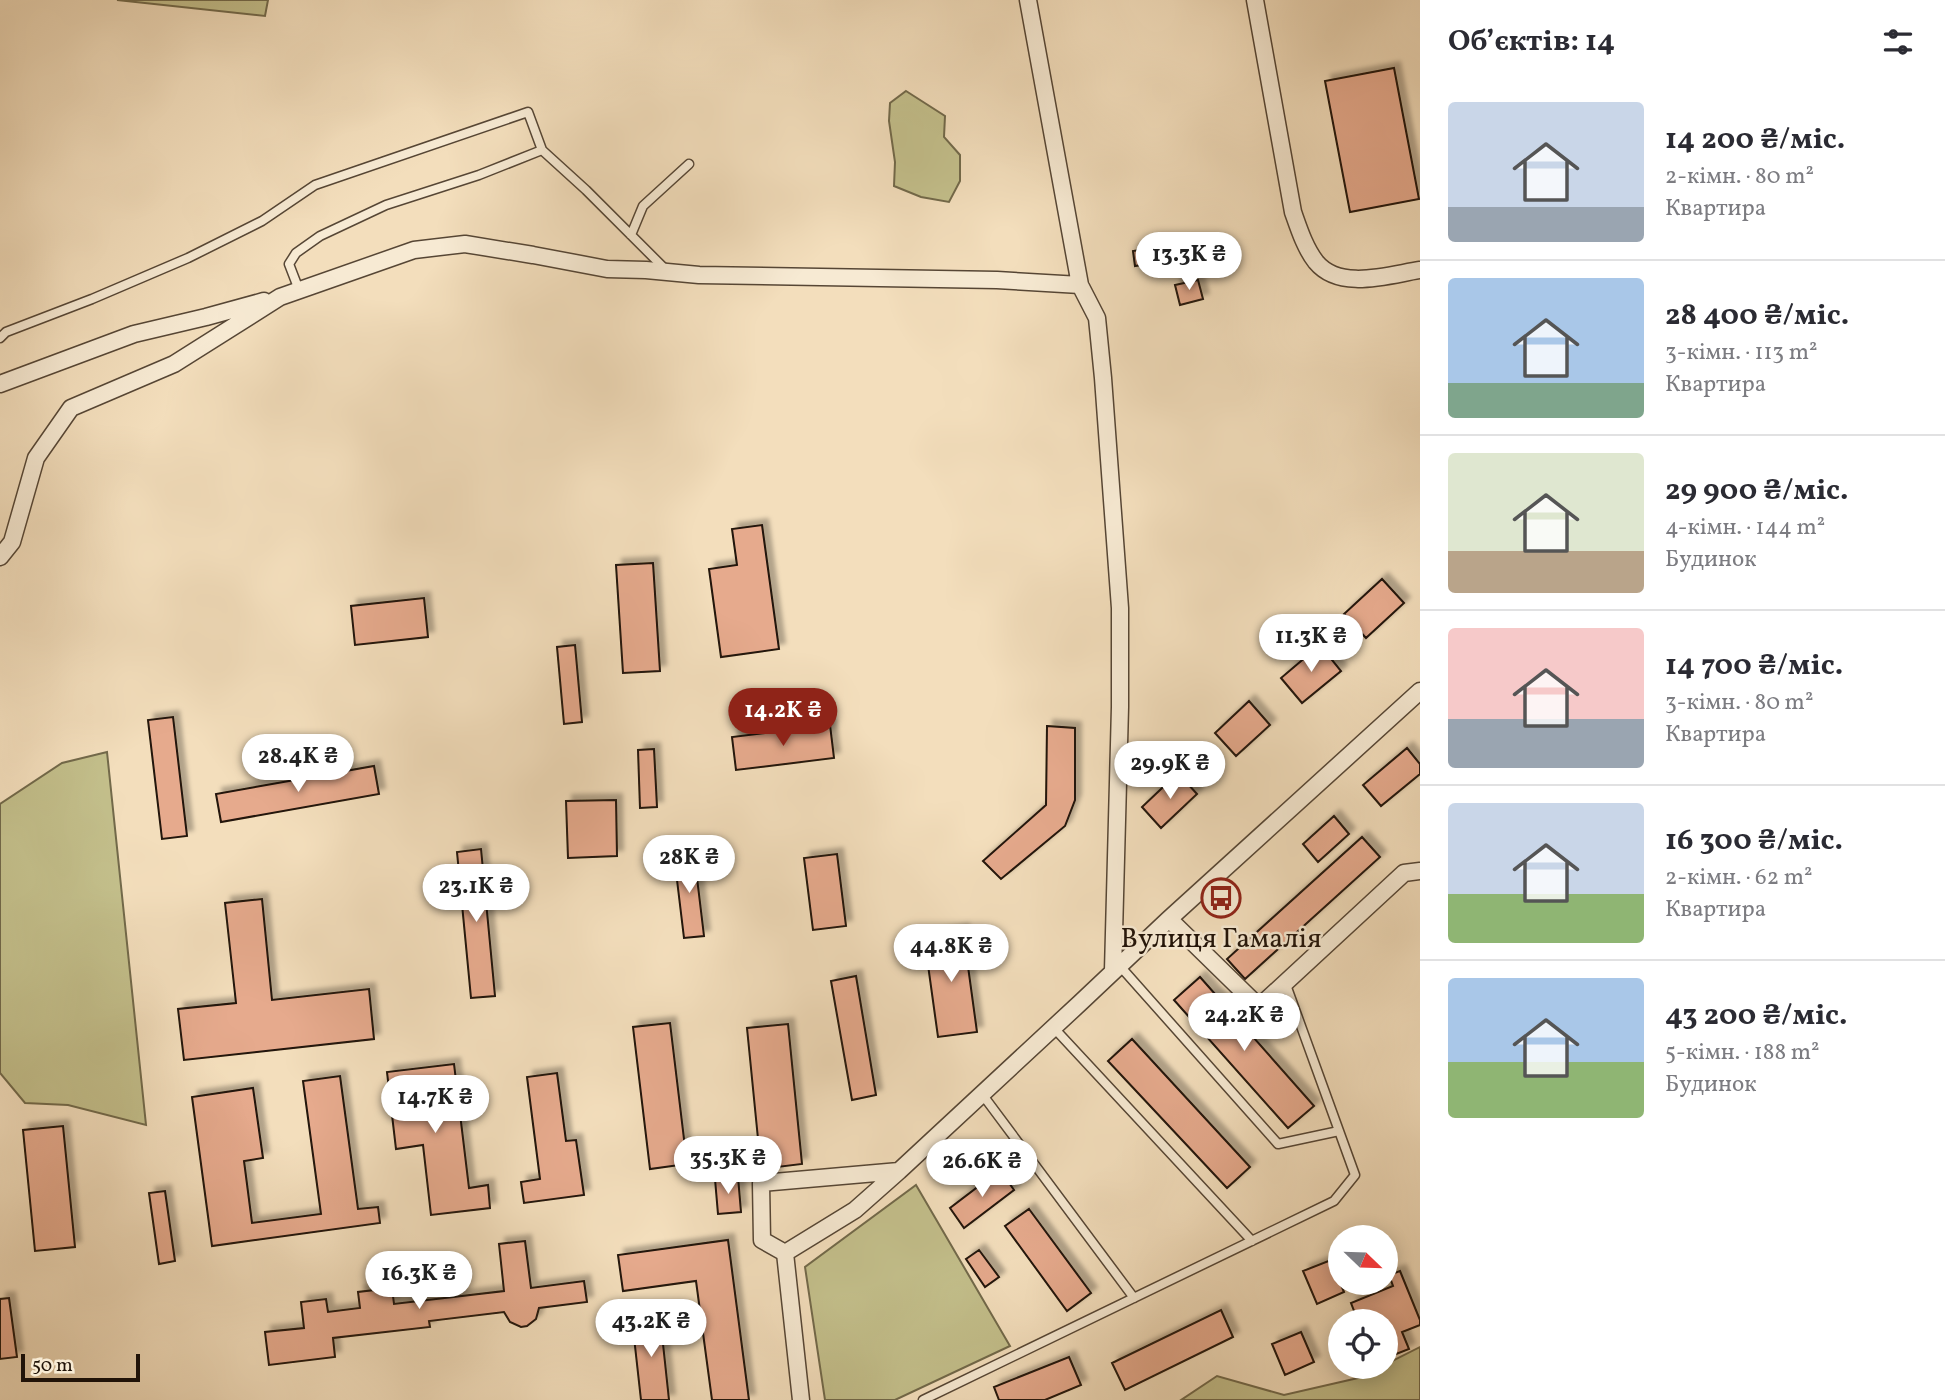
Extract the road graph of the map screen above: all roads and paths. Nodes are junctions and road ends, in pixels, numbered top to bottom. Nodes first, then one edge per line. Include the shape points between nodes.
1 (1028, 0) edge
2 (1255, 0) edge
3 (542, 150) junction
4 (689, 164) dead end
5 (631, 235) junction
6 (1420, 270) edge
7 (668, 272) junction
8 (1080, 285) junction
9 (299, 290) junction
10 (280, 297) junction
11 (0, 338) edge
12 (0, 384) edge
13 (0, 557) edge
14 (1420, 691) edge
15 (1420, 871) edge
16 (1169, 919) junction
17 (1116, 968) junction
18 (1285, 982) junction
19 (1053, 1027) junction
20 (982, 1094) junction
21 (1339, 1131) junction
22 (899, 1171) junction
23 (1252, 1241) junction
24 (785, 1254) junction
25 (1134, 1298) junction
26 (802, 1400) edge
27 (923, 1400) edge

1 - 8 street
2 - 6 street via 1293,212 1316,262 1342,278
3 - 5 lane
3 - 9 lane via 386,205 320,236 289,264
3 - 11 lane via 528,112 408,152 315,185 262,221 188,258
4 - 5 lane via 643,206
5 - 7 lane
7 - 8 street
7 - 9 street via 607,269 465,244 414,250
8 - 17 street via 1097,318 1120,608
9 - 10 street
10 - 12 street via 134,334
10 - 13 street via 174,364 71,408 36,458 12,542
14 - 16 street
15 - 18 street via 1404,873
16 - 17 street
16 - 18 street via 1259,1007
17 - 19 street
17 - 21 lane via 1278,1144
18 - 21 lane
19 - 20 street
19 - 23 lane
20 - 22 street
20 - 25 lane
21 - 23 lane via 1355,1175 1341,1193 1334,1201
22 - 24 street via 855,1210
22 - 24 street via 761,1183 762,1240
23 - 25 lane
24 - 26 street
25 - 27 lane

